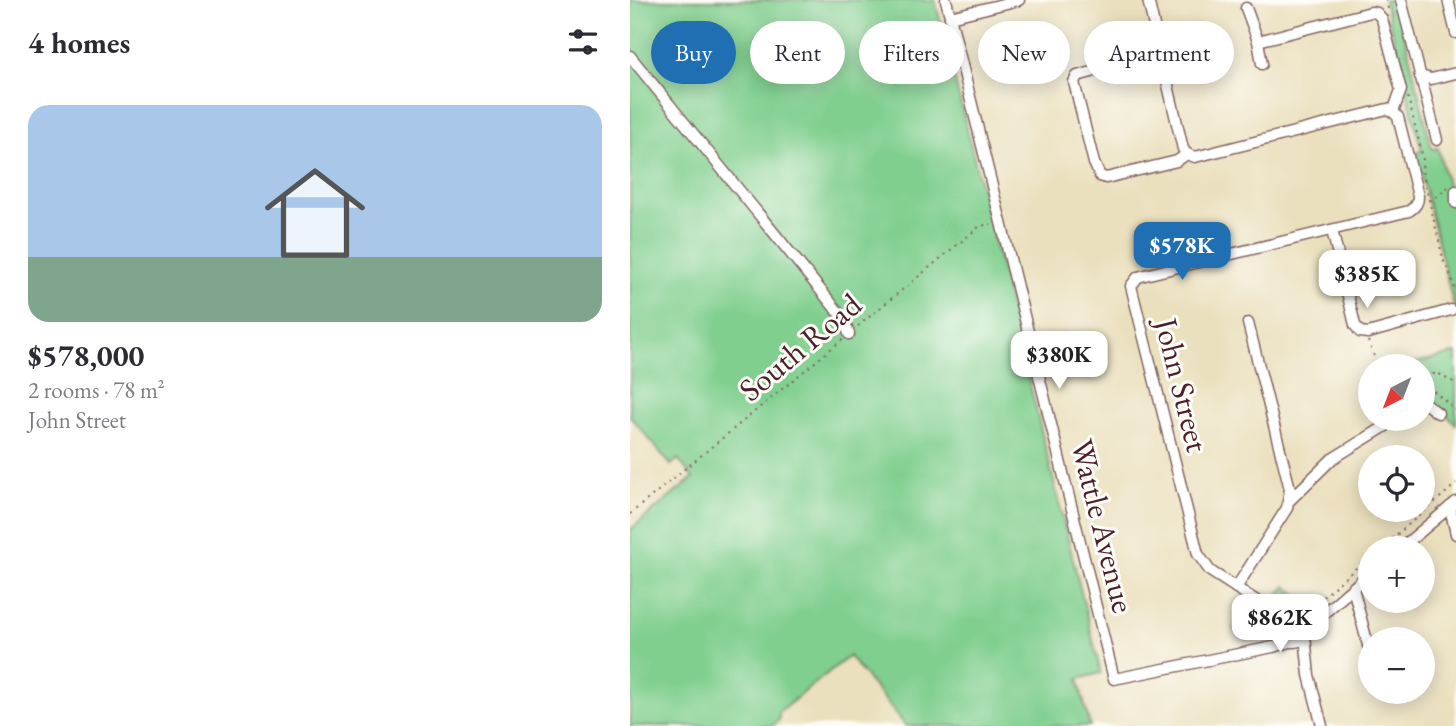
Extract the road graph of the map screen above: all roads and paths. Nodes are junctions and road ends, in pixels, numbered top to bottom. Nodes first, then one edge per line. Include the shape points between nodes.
1 (946, 0) edge
2 (1019, 0) edge
3 (1386, 0) edge
4 (1401, 0) edge
5 (1448, 0) edge
6 (1147, 2) edge
7 (1246, 8) dead end
8 (950, 17) junction
9 (1390, 19) dead end
10 (1456, 33) edge
11 (1258, 41) junction
12 (630, 56) edge
13 (1262, 64) dead end
14 (1456, 73) edge
15 (1084, 74) edge
16 (1420, 76) junction
17 (1408, 94) dead end
18 (1393, 112) junction
19 (1437, 140) dead end
20 (1187, 155) junction
21 (1453, 188) edge
22 (1430, 202) junction
23 (1456, 202) edge
24 (1001, 222) junction
25 (1332, 230) junction
26 (1456, 294) edge
27 (1451, 310) dead end
28 (1248, 323) dead end
29 (1365, 333) junction
30 (849, 334) junction
31 (1372, 354) edge
32 (1435, 374) edge
33 (1456, 382) edge
34 (1435, 393) edge
35 (1456, 410) edge
36 (1435, 411) edge
37 (1438, 413) dead end
38 (1378, 431) edge
39 (1456, 484) edge
40 (1290, 500) junction
41 (1453, 505) edge
42 (630, 514) edge
43 (1456, 534) edge
44 (1395, 536) edge
45 (1416, 536) edge
46 (1358, 566) edge
47 (1358, 584) edge
48 (1236, 588) junction
49 (1353, 588) junction
50 (1336, 602) junction
51 (1262, 605) junction
52 (1309, 615) junction
53 (1294, 618) junction
54 (1363, 627) edge
55 (1282, 629) junction
56 (1306, 634) junction
57 (1250, 639) dead end
58 (1291, 642) junction
59 (1255, 650) junction
60 (1309, 675) junction
61 (1322, 726) edge

1 - 8 street, Wattle Avenue
2 - 8 street
3 - 9 path
4 - 16 street
5 - 10 street
6 - 20 street
7 - 11 street
8 - 24 street, Wattle Avenue
11 - 13 street
11 - 18 street via 1377,13 1401,90
12 - 30 street via 844,319
14 - 16 street via 1431,79
15 - 20 street via 1074,82 1100,176 1165,164
16 - 19 street
17 - 22 path
18 - 20 street via 1195,157
18 - 25 street, John Street via 1418,202 1409,211
21 - 22 path
21 - 23 street
22 - 26 path
24 - 30 path, South Road via 980,226
24 - 59 street, Wattle Avenue via 1114,679
25 - 29 street via 1355,325
25 - 48 street, John Street via 1145,275 1131,286 1198,554 1210,571
27 - 29 street
28 - 40 street
29 - 31 path
30 - 42 path, South Road
32 - 33 path
34 - 35 path
36 - 37 street
38 - 40 street via 1332,460
39 - 44 path
40 - 48 street
41 - 43 street
41 - 45 street
46 - 52 path via 1306,607
47 - 49 street
48 - 51 street, John Street
49 - 50 street
49 - 54 street
50 - 52 street
50 - 56 street
51 - 53 street, John Street
51 - 55 street, John Street
51 - 57 path via 1248,617
52 - 53 street
53 - 55 street
53 - 56 street via 1303,621
55 - 58 street
55 - 59 street, Wattle Avenue
56 - 58 street
56 - 60 street
58 - 59 street, Wattle Avenue
58 - 60 street
60 - 61 street

